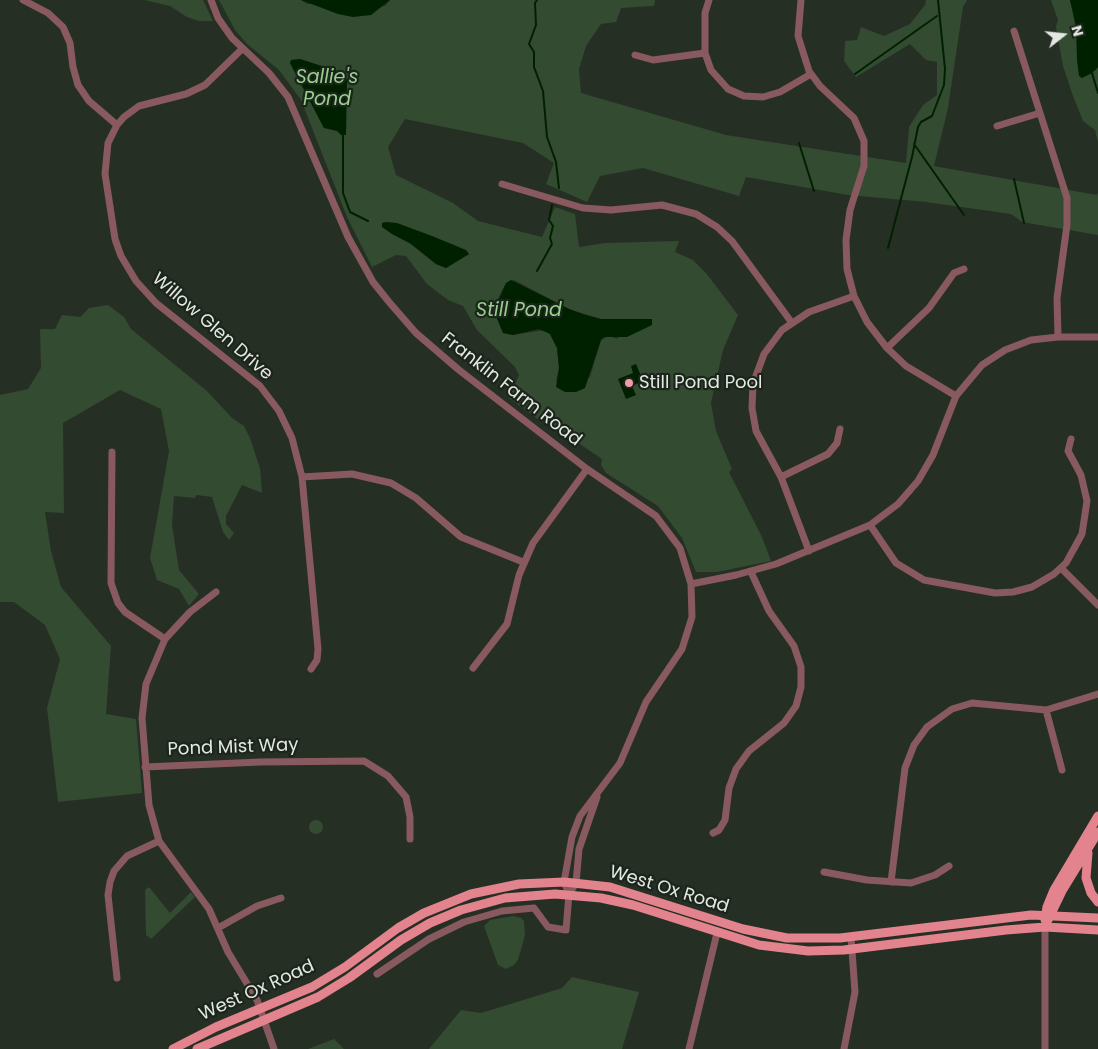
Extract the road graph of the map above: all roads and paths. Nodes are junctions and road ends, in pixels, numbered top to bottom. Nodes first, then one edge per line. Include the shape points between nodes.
1 (23, 0) edge
2 (211, 0) edge
3 (709, 0) edge
4 (801, 0) edge
5 (1014, 31) dead end
6 (242, 49) junction
7 (705, 53) junction
8 (635, 54) dead end
9 (811, 74) junction
10 (1040, 113) junction
11 (117, 125) junction
12 (997, 126) dead end
13 (502, 184) dead end
14 (964, 269) dead end
15 (854, 296) junction
16 (792, 323) junction
17 (1058, 337) junction
18 (1098, 337) edge
19 (887, 348) junction
20 (956, 396) junction
21 (840, 429) dead end
22 (1070, 439) dead end
23 (112, 452) dead end
24 (587, 469) junction
25 (302, 477) junction
26 (781, 478) junction
27 (870, 526) junction
28 (809, 551) junction
29 (523, 562) junction
30 (1061, 568) junction
31 (751, 572) junction
32 (691, 584) junction
33 (216, 592) dead end
34 (1098, 605) edge
35 (165, 639) junction
36 (473, 668) dead end
37 (311, 669) dead end
38 (1098, 694) edge
39 (1046, 710) junction
40 (145, 767) junction
41 (1062, 770) dead end
42 (598, 794) junction
43 (1098, 816) edge
44 (714, 833) dead end
45 (1097, 834) edge
46 (410, 840) dead end
47 (159, 841) junction
48 (949, 866) dead end
49 (824, 872) dead end
50 (564, 882) junction
51 (891, 882) junction
52 (576, 883) junction
53 (569, 894) junction
54 (281, 898) dead end
55 (1098, 902) edge
56 (1047, 915) junction
57 (1098, 918) edge
58 (1045, 927) junction
59 (218, 928) junction
60 (1098, 930) edge
61 (717, 933) junction
62 (851, 937) junction
63 (853, 949) junction
64 (377, 974) dead end
65 (117, 978) dead end
66 (260, 1010) junction
67 (264, 1021) junction
68 (173, 1049) edge
69 (197, 1049) edge
70 (274, 1049) edge
71 (689, 1049) edge
72 (844, 1049) edge
73 (1045, 1049) edge

1 - 11 street via 52,15 63,27 70,43 78,85 89,101
2 - 6 street, Franklin Farm Road via 225,29
3 - 7 street via 704,13
4 - 9 street via 798,36
5 - 10 street
6 - 11 street, Willow Glen Drive via 205,85 186,94 139,106
6 - 24 street, Franklin Farm Road via 269,73 288,97 344,228 364,266 389,302 434,350
7 - 8 street via 653,60
7 - 9 street via 716,77 728,89 744,96 771,96
9 - 15 street via 854,118 864,141 864,166 850,210 846,240 847,269
10 - 12 street
10 - 17 street via 1067,204 1058,284
11 - 25 street, Willow Glen Drive via 108,143 104,164 113,230 121,256 136,281 156,303 248,375 271,399 292,438
13 - 16 street via 582,208 611,210 662,205 696,214 717,226 732,241
14 - 19 street via 954,273 929,308
15 - 16 street via 810,312
15 - 19 street via 867,322
16 - 26 street via 782,330 764,354 752,396 756,431
17 - 18 street
17 - 20 street via 1031,340 999,353 972,376
19 - 20 street via 906,366
20 - 27 street via 933,455 918,481 898,504
21 - 26 street via 837,443 828,454
22 - 30 street via 1068,451 1083,482 1086,512 1080,541
23 - 35 street via 111,583 125,612
24 - 29 street via 533,543
24 - 32 street, Franklin Farm Road via 647,508 665,525 682,554
25 - 29 street via 352,474 391,483 416,498 451,531
25 - 37 street, Willow Glen Drive via 318,649 317,660
26 - 28 street
27 - 28 street
27 - 30 street via 896,563 914,576 934,583 995,593 1013,592 1044,581
28 - 31 street
29 - 36 street via 507,624
30 - 34 street
31 - 32 street
31 - 44 street via 769,611 794,646 801,667 801,687 796,706 784,724 749,751 736,769 729,788 725,820
32 - 42 street, Franklin Farm Road via 692,617 682,649 646,702 623,756
33 - 35 street via 190,612
35 - 40 street via 146,684 143,700
38 - 39 street
39 - 41 street
39 - 51 street via 972,703 952,709 927,727 914,745 905,768
40 - 46 street, Pond Mist Way via 321,760 364,762 388,776 406,797
40 - 47 street via 150,808
42 - 50 street, Franklin Farm Road via 580,816 568,852
42 - 52 street, Franklin Farm Road via 580,849
43 - 56 main road via 1054,890
45 - 55 main road via 1085,870 1088,885
45 - 56 main road
47 - 59 street via 203,900
47 - 65 street via 127,856 114,871 110,882 108,895
48 - 51 street via 920,881
49 - 51 street
50 - 52 main road, West Ox Road
50 - 53 street
50 - 66 main road, West Ox Road via 506,886 448,902 398,928 312,987
52 - 53 street, Franklin Farm Road
52 - 62 main road, West Ox Road via 634,893 766,934 813,939
53 - 61 main road, West Ox Road via 633,905
53 - 64 street via 566,930 548,927 534,908 502,911 475,918 429,939
53 - 67 main road, West Ox Road via 505,898 446,916 401,940 318,997
54 - 59 street via 257,906
56 - 57 main road, West Ox Road
56 - 58 main road
56 - 62 main road, West Ox Road via 991,918
58 - 60 main road, West Ox Road
58 - 63 main road, West Ox Road
58 - 73 street
59 - 66 street
61 - 63 main road, West Ox Road via 784,949
61 - 71 street
62 - 63 street
63 - 72 street via 855,992
66 - 67 street
66 - 68 main road, West Ox Road
67 - 69 main road, West Ox Road
67 - 70 street

